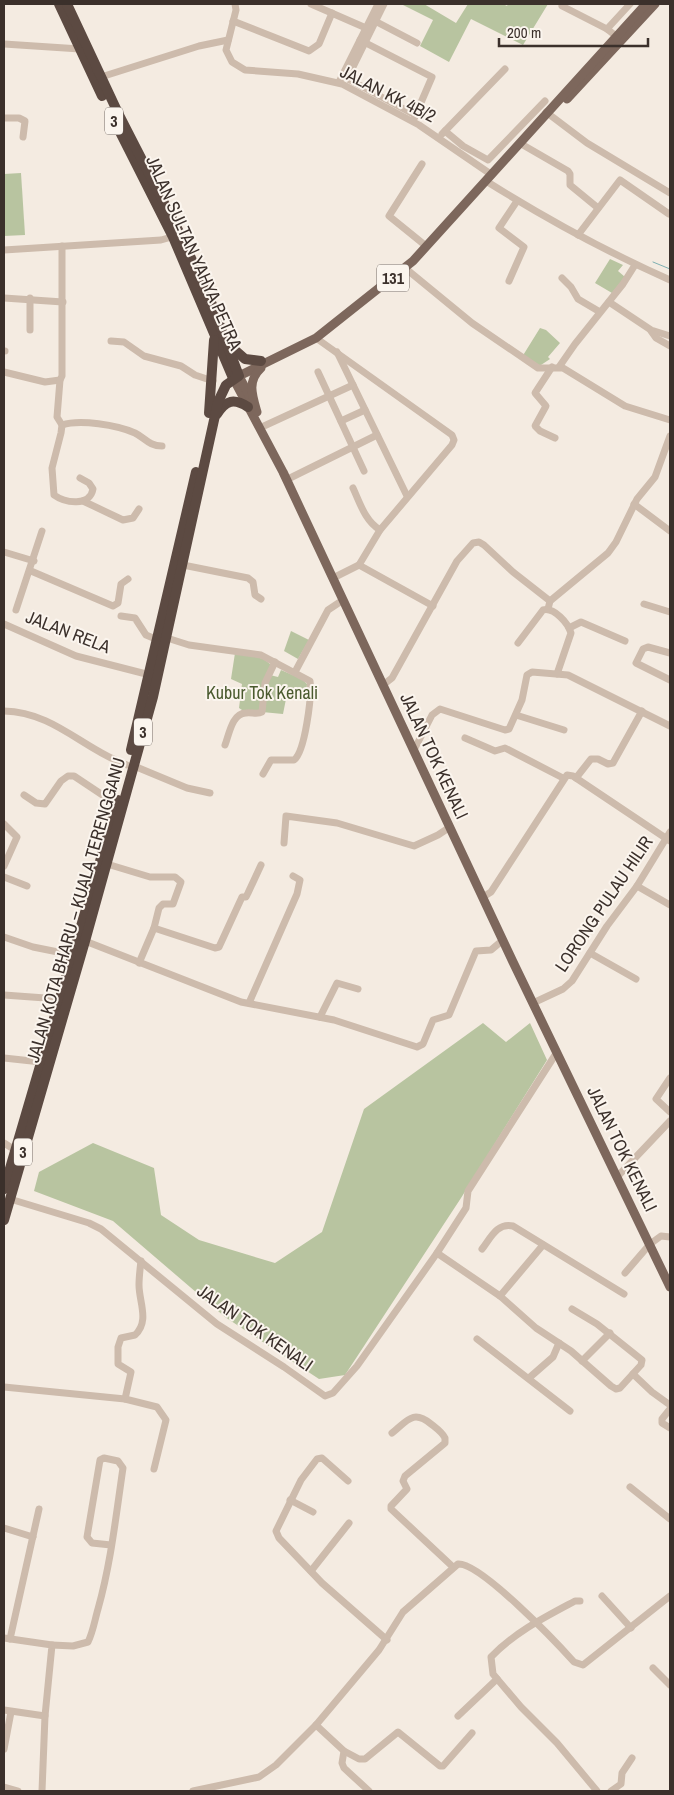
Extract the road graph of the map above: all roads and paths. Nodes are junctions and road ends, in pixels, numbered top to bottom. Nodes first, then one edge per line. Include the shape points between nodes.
1 (59, 4) edge
2 (67, 4) edge
3 (235, 4) edge
4 (311, 4) edge
5 (378, 4) edge
6 (384, 4) edge
7 (564, 4) edge
8 (630, 4) edge
9 (646, 4) edge
10 (655, 4) edge
11 (332, 13) junction
12 (233, 20) junction
13 (373, 20) junction
14 (366, 28) junction
15 (607, 29) junction
16 (616, 36) junction
17 (228, 40) junction
18 (363, 41) junction
19 (417, 43) dead end
20 (4, 44) edge
21 (80, 49) junction
22 (505, 70) dead end
23 (101, 77) junction
24 (350, 80) junction
25 (340, 83) junction
26 (545, 101) dead end
27 (547, 116) junction
28 (4, 118) edge
29 (414, 118) junction
30 (531, 122) junction
31 (445, 131) junction
32 (23, 137) dead end
33 (438, 138) junction
34 (524, 145) junction
35 (422, 164) dead end
36 (489, 178) junction
37 (670, 193) edge
38 (516, 201) junction
39 (598, 208) junction
40 (669, 214) dead end
41 (578, 234) junction
42 (176, 235) junction
43 (62, 246) junction
44 (426, 246) junction
45 (4, 250) edge
46 (635, 264) junction
47 (405, 268) junction
48 (562, 278) dead end
49 (670, 280) edge
50 (509, 281) dead end
51 (4, 298) edge
52 (30, 298) junction
53 (63, 302) junction
54 (609, 302) junction
55 (600, 312) junction
56 (30, 330) dead end
57 (651, 330) junction
58 (214, 334) junction
59 (670, 336) edge
60 (224, 338) junction
61 (316, 338) junction
62 (112, 341) dead end
63 (670, 346) edge
64 (337, 352) junction
65 (262, 363) junction
66 (358, 366) junction
67 (556, 367) junction
68 (4, 372) edge
69 (318, 372) dead end
70 (235, 374) junction
71 (348, 374) junction
72 (60, 380) junction
73 (213, 381) junction
74 (353, 385) junction
75 (330, 396) junction
76 (252, 409) junction
77 (365, 410) junction
78 (212, 415) junction
79 (670, 420) edge
80 (341, 421) junction
81 (62, 425) junction
82 (264, 426) junction
83 (377, 435) junction
84 (670, 436) edge
85 (555, 438) dead end
86 (162, 446) dead end
87 (353, 447) junction
88 (364, 470) dead end
89 (285, 476) junction
90 (80, 478) dead end
91 (352, 488) dead end
92 (406, 496) junction
93 (83, 501) junction
94 (634, 504) junction
95 (139, 509) dead end
96 (380, 530) junction
97 (42, 531) dead end
98 (670, 531) edge
99 (4, 552) edge
100 (34, 561) junction
101 (359, 564) junction
102 (183, 565) junction
103 (31, 571) junction
104 (333, 578) junction
105 (128, 579) dead end
106 (261, 599) dead end
107 (343, 600) junction
108 (644, 604) dead end
109 (549, 605) junction
110 (432, 606) junction
111 (16, 610) dead end
112 (670, 612) edge
113 (121, 616) dead end
114 (4, 624) edge
115 (569, 628) junction
116 (163, 639) junction
117 (625, 641) dead end
118 (518, 643) dead end
119 (670, 653) edge
120 (275, 662) junction
121 (295, 672) junction
122 (557, 674) junction
123 (150, 675) junction
124 (670, 680) edge
125 (383, 685) junction
126 (4, 711) edge
127 (642, 711) junction
128 (516, 715) junction
129 (670, 726) edge
130 (564, 730) dead end
131 (465, 738) dead end
132 (225, 746) dead end
133 (414, 750) junction
134 (131, 766) junction
135 (263, 774) dead end
136 (563, 778) junction
137 (576, 778) junction
138 (210, 793) dead end
139 (24, 795) dead end
140 (116, 804) junction
141 (4, 824) edge
142 (450, 827) junction
143 (669, 837) edge
144 (284, 843) dead end
145 (107, 864) junction
146 (262, 865) dead end
147 (4, 866) edge
148 (293, 876) dead end
149 (4, 877) edge
150 (27, 886) dead end
151 (637, 886) junction
152 (483, 897) junction
153 (670, 905) edge
154 (154, 928) junction
155 (4, 937) edge
156 (503, 940) junction
157 (86, 941) junction
158 (590, 953) junction
159 (73, 955) junction
160 (139, 963) junction
161 (636, 979) dead end
162 (358, 989) dead end
163 (4, 995) edge
164 (60, 999) junction
165 (249, 1003) junction
166 (533, 1003) junction
167 (320, 1017) junction
168 (557, 1052) junction
169 (4, 1058) edge
170 (41, 1062) junction
171 (670, 1078) edge
172 (39, 1084) junction
173 (670, 1112) edge
174 (670, 1121) edge
175 (4, 1143) edge
176 (15, 1150) junction
177 (617, 1177) junction
178 (4, 1189) edge
179 (10, 1199) junction
180 (4, 1220) edge
181 (670, 1237) edge
182 (650, 1244) junction
183 (543, 1245) junction
184 (482, 1250) dead end
185 (437, 1253) junction
186 (140, 1261) junction
187 (626, 1273) dead end
188 (670, 1286) edge
189 (624, 1294) dead end
190 (500, 1296) junction
191 (572, 1309) dead end
192 (610, 1334) junction
193 (477, 1339) dead end
194 (559, 1342) junction
195 (582, 1361) junction
196 (634, 1374) junction
197 (529, 1378) junction
198 (4, 1388) edge
199 (126, 1399) junction
200 (670, 1407) edge
201 (570, 1411) dead end
202 (670, 1428) edge
203 (392, 1433) dead end
204 (154, 1469) dead end
205 (348, 1481) dead end
206 (630, 1487) dead end
207 (290, 1500) junction
208 (39, 1509) dead end
209 (313, 1512) dead end
210 (670, 1519) edge
211 (349, 1523) dead end
212 (4, 1528) edge
213 (33, 1537) junction
214 (111, 1545) junction
215 (453, 1566) junction
216 (311, 1570) junction
217 (602, 1596) dead end
218 (670, 1596) edge
219 (580, 1601) dead end
220 (534, 1623) junction
221 (631, 1628) junction
222 (7, 1639) edge
223 (387, 1640) junction
224 (52, 1645) junction
225 (653, 1668) dead end
226 (497, 1678) junction
227 (670, 1685) edge
228 (8, 1711) edge
229 (46, 1716) junction
230 (458, 1716) dead end
231 (316, 1725) junction
232 (472, 1733) dead end
233 (4, 1749) edge
234 (344, 1752) junction
235 (632, 1758) dead end
236 (4, 1787) edge
237 (594, 1790) edge
238 (18, 1791) edge
239 (42, 1791) edge
240 (193, 1791) edge
241 (370, 1791) edge
242 (611, 1791) edge

1 - 21 highway, JALAN SULTAN YAHYA PETRA / 3
2 - 23 highway, JALAN SULTAN YAHYA PETRA / 3
3 - 12 street, JALAN KK 4B/2
4 - 11 street
5 - 13 street
6 - 13 street
7 - 15 street via 562,6
8 - 15 street
9 - 16 main road, 131
10 - 27 main road, 131
11 - 12 street via 319,44 309,51
11 - 14 street
12 - 17 street, JALAN KK 4B/2
13 - 14 street
13 - 18 street
13 - 19 street
14 - 18 street
15 - 16 street
16 - 27 main road, 131
17 - 23 street via 193,47
17 - 25 street, JALAN KK 4B/2 via 228,56 245,70 298,74
18 - 24 street
18 - 25 street
18 - 29 street via 431,76
20 - 21 street
21 - 42 highway, JALAN SULTAN YAHYA PETRA / 3
22 - 31 street
23 - 42 highway, JALAN SULTAN YAHYA PETRA / 3
24 - 25 street
24 - 29 street
25 - 29 street, JALAN KK 4B/2
26 - 30 street, JALAN KK 4B/2
27 - 30 main road, 131
27 - 34 main road, 131
27 - 37 street
28 - 32 street via 25,120
29 - 33 street, JALAN KK 4B/2
30 - 31 street, JALAN KK 4B/2 via 488,160
30 - 36 main road, 131
31 - 33 street
33 - 36 street, JALAN KK 4B/2
34 - 36 main road, 131
34 - 39 street via 568,171 570,185
35 - 44 street via 389,216
36 - 38 street, JALAN KK 4B/2
36 - 44 main road, 131
38 - 41 street, JALAN KK 4B/2
38 - 50 street via 500,227 524,247
39 - 40 street via 622,180
39 - 41 street
41 - 46 street, JALAN KK 4B/2
42 - 43 street via 161,240
42 - 58 highway, JALAN SULTAN YAHYA PETRA / 3
42 - 60 highway, JALAN SULTAN YAHYA PETRA / 3 via 211,302
43 - 45 street
43 - 53 street
44 - 47 main road, 131
46 - 49 street, JALAN KK 4B/2
46 - 54 street
47 - 61 main road, 131
47 - 67 street via 496,340 538,368
48 - 55 street via 578,299
51 - 52 street
52 - 53 street
52 - 56 street
53 - 72 street via 63,370
54 - 55 street
54 - 57 street
55 - 67 street
57 - 59 street
57 - 63 street via 656,338
58 - 70 highway, JALAN SULTAN YAHYA PETRA / 3
58 - 73 highway
60 - 65 highway via 241,356
60 - 70 highway, JALAN SULTAN YAHYA PETRA / 3
61 - 64 street
61 - 65 main road, 131
62 - 73 street via 124,342 144,356 181,366
64 - 66 street
64 - 71 street
65 - 70 main road, 131
65 - 76 main road via 251,387
66 - 71 street
66 - 92 street via 453,437 452,444
67 - 79 street via 625,406
67 - 85 street via 535,393 546,406 535,426
68 - 72 street via 46,382
69 - 75 street
70 - 76 main road, JALAN SULTAN YAHYA PETRA
70 - 78 highway, JALAN KOTA BHARU – KUALA TERENGGANU / 3 via 223,390
71 - 74 street
72 - 81 street via 57,418
73 - 78 highway
74 - 75 street
74 - 77 street
75 - 80 street
75 - 82 street
76 - 78 highway via 235,400
76 - 82 main road, JALAN TOK KENALI
76 - 89 main road, JALAN TOK KENALI
77 - 80 street
77 - 83 street
78 - 102 highway, JALAN KOTA BHARU – KUALA TERENGGANU / 3
78 - 116 highway, JALAN KOTA BHARU – KUALA TERENGGANU / 3
80 - 87 street
81 - 86 street via 78,422 124,429 150,444
81 - 93 street via 52,468 52,492 57,498 69,502
82 - 89 main road, JALAN TOK KENALI
83 - 87 street
83 - 92 street
84 - 94 street via 655,477
87 - 88 street
87 - 89 street
89 - 104 main road, JALAN TOK KENALI
90 - 93 street via 93,489 90,497
91 - 96 street via 366,516
92 - 96 street
93 - 95 street via 123,520 133,518
94 - 98 street
94 - 109 street via 608,553
96 - 101 street
97 - 100 street
99 - 100 street
100 - 103 street
101 - 104 street
101 - 110 street
102 - 106 street via 248,578 253,582 255,595
102 - 116 highway, JALAN KOTA BHARU – KUALA TERENGGANU / 3
103 - 105 street via 113,606 118,603 121,584
103 - 111 street
104 - 107 main road, JALAN TOK KENALI
107 - 121 street via 328,610
107 - 125 main road, JALAN TOK KENALI
108 - 112 street
109 - 110 street via 526,580 476,542 457,561
109 - 115 street
109 - 118 street
110 - 125 street via 392,678
113 - 116 street via 137,620 146,635
114 - 123 street, JALAN RELA via 76,656
115 - 117 street via 581,622
115 - 122 street via 570,639
116 - 120 street via 251,653
116 - 123 highway, JALAN KOTA BHARU – KUALA TERENGGANU / 3
116 - 134 highway, JALAN KOTA BHARU – KUALA TERENGGANU / 3
119 - 124 street via 648,647 643,649 636,663
120 - 121 street
120 - 132 street via 265,683 262,712 243,712 238,716 233,721
121 - 135 street via 307,679 310,686 306,729 299,755 294,760 271,760
122 - 127 street via 590,684
122 - 128 street via 528,674
123 - 134 highway, JALAN KOTA BHARU – KUALA TERENGGANU / 3
125 - 133 main road, JALAN TOK KENALI
126 - 134 street via 16,711 60,727 109,757
127 - 129 street
127 - 137 street via 614,763 591,759
128 - 130 street
128 - 133 street via 507,730 443,709 437,710
131 - 136 street via 495,751 504,748
133 - 142 main road, JALAN TOK KENALI
134 - 138 street via 187,788
134 - 140 highway, JALAN KOTA BHARU – KUALA TERENGGANU / 3
134 - 145 highway, JALAN KOTA BHARU – KUALA TERENGGANU / 3
136 - 137 street via 567,775
136 - 152 street via 491,892
137 - 143 street
139 - 140 street via 36,803 45,804 61,781 74,776
140 - 159 highway, JALAN KOTA BHARU – KUALA TERENGGANU / 3
141 - 147 street via 17,837
142 - 144 street via 414,846 337,823 286,816
142 - 152 main road, JALAN TOK KENALI
143 - 151 street, LORONG PULAU HILIR
145 - 154 street via 150,877 179,879 180,886 173,904 160,906
145 - 157 highway, JALAN KOTA BHARU – KUALA TERENGGANU / 3
146 - 154 street via 246,897 242,897 219,947
148 - 165 street via 300,880 300,884
149 - 150 street
151 - 153 street
151 - 158 street, LORONG PULAU HILIR
152 - 156 main road, JALAN TOK KENALI
154 - 160 street
155 - 159 street
156 - 166 main road, JALAN TOK KENALI
156 - 167 street via 491,950 476,951 449,1015 432,1020 423,1044 417,1047
157 - 160 street
157 - 172 highway, JALAN KOTA BHARU – KUALA TERENGGANU / 3
158 - 161 street
158 - 166 street, LORONG PULAU HILIR via 565,987
159 - 164 highway, JALAN KOTA BHARU – KUALA TERENGGANU / 3
160 - 165 street
162 - 167 street via 337,983
163 - 164 street
164 - 170 highway, JALAN KOTA BHARU – KUALA TERENGGANU / 3
165 - 167 street
166 - 168 main road, JALAN TOK KENALI
168 - 177 main road, JALAN TOK KENALI
168 - 185 street, JALAN TOK KENALI via 468,1191 466,1208
169 - 170 street
170 - 172 highway, JALAN KOTA BHARU – KUALA TERENGGANU / 3
171 - 173 street via 656,1099
172 - 176 highway, JALAN KOTA BHARU – KUALA TERENGGANU / 3
172 - 179 highway, JALAN KOTA BHARU – KUALA TERENGGANU / 3
174 - 177 street
175 - 176 street
176 - 178 highway, JALAN KOTA BHARU – KUALA TERENGGANU / 3
177 - 182 main road, JALAN TOK KENALI
179 - 180 highway, JALAN KOTA BHARU – KUALA TERENGGANU / 3
179 - 186 street, JALAN TOK KENALI via 89,1223
181 - 182 street via 661,1236
182 - 187 street
182 - 188 main road, JALAN TOK KENALI
183 - 184 street via 506,1225 498,1228
183 - 189 street
183 - 190 street
185 - 186 street, JALAN TOK KENALI via 357,1366 332,1394 325,1396 217,1324
185 - 190 street
186 - 199 street via 142,1325 135,1335 121,1338 118,1347 118,1364 131,1374
190 - 194 street via 536,1328
191 - 192 street
192 - 195 street
192 - 196 street via 642,1360
193 - 197 street
194 - 195 street
194 - 197 street via 553,1357
195 - 196 street via 616,1389
196 - 200 street
197 - 201 street
198 - 199 street
199 - 204 street via 157,1407 165,1416 166,1425
200 - 202 street via 662,1420
203 - 215 street via 417,1416 423,1417 446,1438 445,1444 405,1476 403,1481 407,1489 391,1509
205 - 207 street via 320,1458 301,1480
206 - 210 street
207 - 209 street
207 - 216 street via 276,1531
208 - 213 street
211 - 216 street
212 - 213 street
213 - 222 street
214 - 214 street via 92,1543 86,1537 100,1460 104,1458 118,1461 123,1468
214 - 224 street via 90,1639 74,1646
215 - 220 street via 466,1564 502,1590
215 - 223 street via 403,1612
216 - 223 street
217 - 221 street
218 - 221 street
219 - 220 street
220 - 221 street via 574,1662 584,1665
220 - 226 street via 491,1657
222 - 224 street
223 - 231 street
224 - 229 street
225 - 227 street
226 - 230 street
226 - 237 street via 557,1743
228 - 229 street
228 - 233 street
229 - 239 street
231 - 234 street
231 - 240 street via 276,1766 259,1777
232 - 234 street via 443,1766 398,1732 365,1759
234 - 241 street via 342,1766
235 - 242 street via 622,1774 621,1784
236 - 238 street

